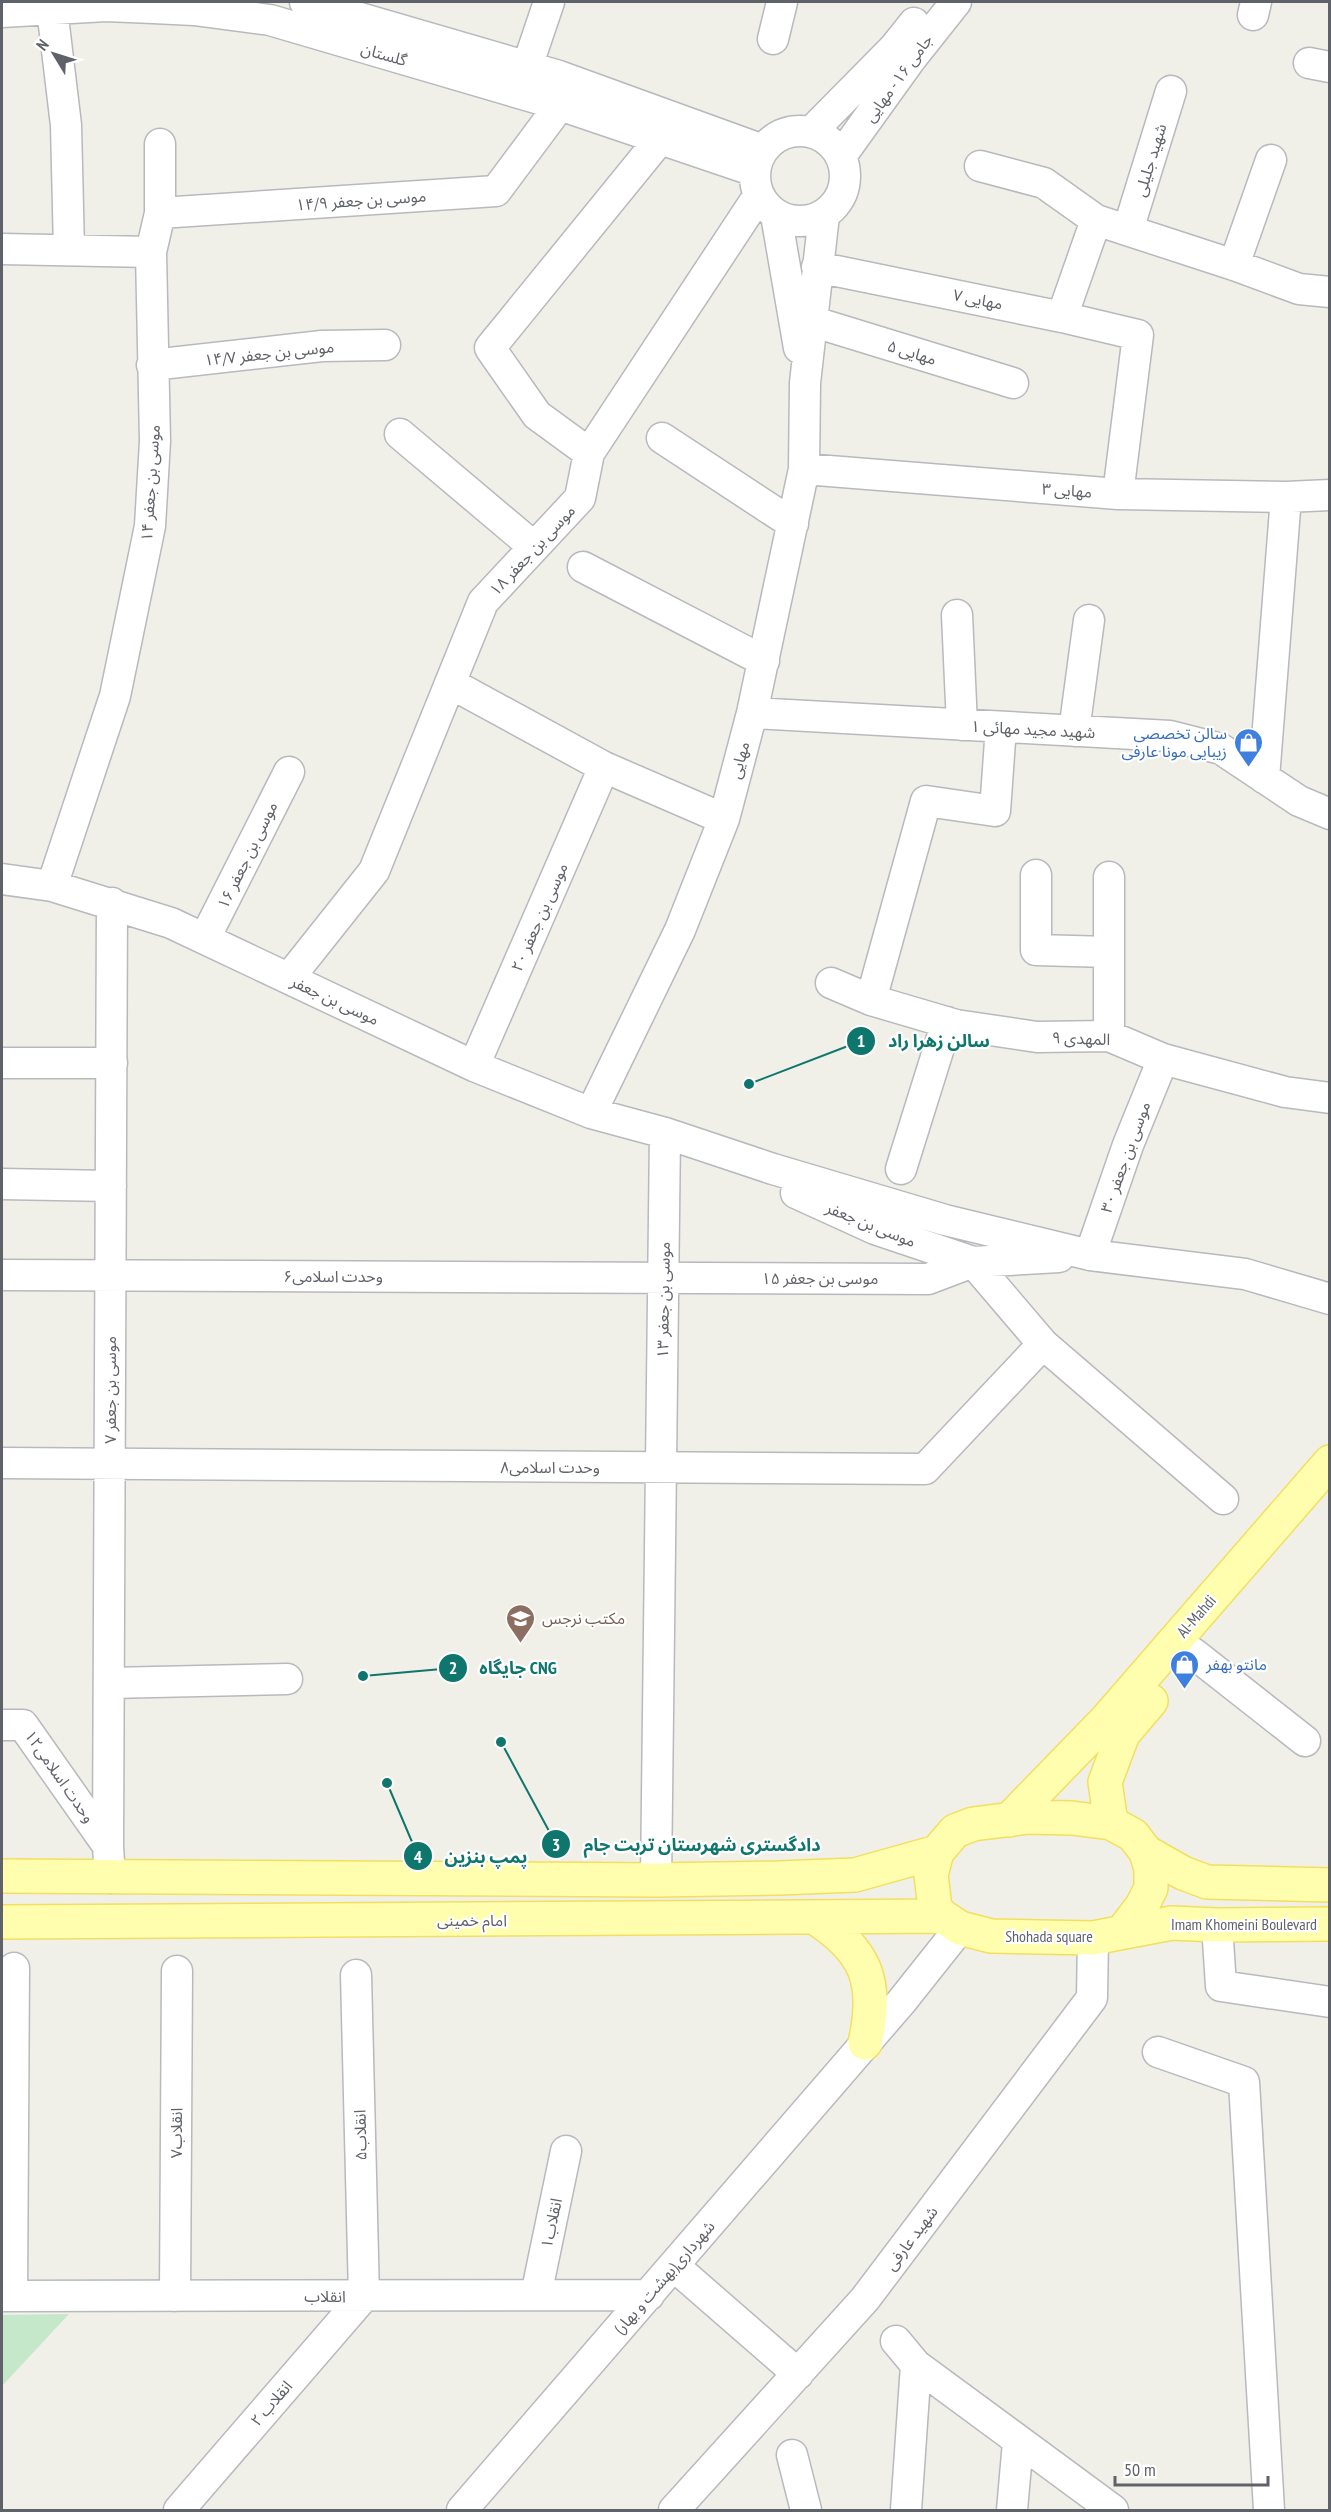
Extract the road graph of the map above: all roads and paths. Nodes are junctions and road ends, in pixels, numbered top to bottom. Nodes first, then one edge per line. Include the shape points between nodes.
1 (306, 2) edge
2 (549, 2) edge
3 (782, 2) edge
4 (931, 2) edge
5 (956, 2) edge
6 (194, 6) edge
7 (52, 9) junction
8 (2, 12) edge
9 (773, 39) dead end
10 (527, 67) junction
11 (1171, 91) dead end
12 (561, 105) junction
13 (811, 132) junction
14 (660, 139) junction
15 (160, 144) dead end
16 (841, 156) junction
17 (1271, 160) dead end
18 (980, 166) dead end
19 (763, 183) junction
20 (160, 213) junction
21 (824, 215) junction
22 (1096, 220) junction
23 (1128, 230) junction
24 (2, 249) edge
25 (69, 250) junction
26 (151, 252) junction
27 (1234, 265) junction
28 (817, 267) junction
29 (1329, 292) edge
30 (1062, 316) junction
31 (811, 321) junction
32 (385, 345) dead end
33 (152, 365) junction
34 (805, 383) junction
35 (1013, 383) dead end
36 (400, 434) dead end
37 (662, 438) dead end
38 (589, 453) junction
39 (804, 469) junction
40 (1118, 494) junction
41 (1329, 495) edge
42 (1286, 497) junction
43 (793, 524) junction
44 (534, 547) junction
45 (583, 567) dead end
46 (957, 615) dead end
47 (1089, 621) dead end
48 (764, 661) junction
49 (450, 683) junction
50 (752, 712) junction
51 (962, 725) junction
52 (1001, 727) junction
53 (1074, 731) junction
54 (604, 767) junction
55 (288, 772) dead end
56 (1264, 778) junction
57 (1329, 814) edge
58 (724, 819) junction
59 (1036, 875) dead end
60 (1109, 877) dead end
61 (2, 879) edge
62 (52, 885) junction
63 (112, 903) junction
64 (206, 938) junction
65 (1109, 952) junction
66 (289, 978) junction
67 (831, 983) dead end
68 (872, 1000) junction
69 (947, 1022) junction
70 (1109, 1036) junction
71 (1163, 1059) junction
72 (2, 1063) edge
73 (112, 1063) junction
74 (474, 1066) junction
75 (1329, 1098) edge
76 (591, 1113) junction
77 (665, 1133) junction
78 (901, 1169) dead end
79 (2, 1184) edge
80 (111, 1185) junction
81 (1090, 1255) junction
82 (973, 1262) junction
83 (2, 1275) edge
84 (110, 1275) junction
85 (664, 1278) junction
86 (1329, 1299) edge
87 (1043, 1344) junction
88 (1329, 1462) edge
89 (2, 1463) edge
90 (110, 1464) junction
91 (662, 1468) junction
92 (1329, 1495) edge
93 (1223, 1499) dead end
94 (1193, 1653) junction
95 (287, 1679) dead end
96 (109, 1683) junction
97 (2, 1725) edge
98 (1305, 1741) dead end
99 (1009, 1820) junction
100 (1111, 1823) junction
101 (937, 1852) junction
102 (1146, 1852) junction
103 (109, 1862) junction
104 (2, 1876) edge
105 (779, 1878) junction
106 (656, 1880) junction
107 (1297, 1884) junction
108 (1329, 1885) edge
109 (814, 1917) junction
110 (779, 1918) junction
111 (2, 1922) edge
112 (951, 1922) junction
113 (1292, 1924) junction
114 (1329, 1924) edge
115 (1217, 1925) junction
116 (1108, 1935) junction
117 (14, 1968) dead end
118 (177, 1971) dead end
119 (356, 1975) dead end
120 (1329, 2002) edge
121 (865, 2043) junction
122 (1158, 2052) dead end
123 (566, 2151) dead end
124 (674, 2266) junction
125 (536, 2295) junction
126 (649, 2295) junction
127 (7, 2296) edge
128 (175, 2296) junction
129 (364, 2296) junction
130 (896, 2341) dead end
131 (916, 2366) junction
132 (798, 2374) junction
133 (1018, 2442) junction
134 (792, 2455) dead end
135 (179, 2511) edge
136 (462, 2511) edge
137 (674, 2511) edge
138 (806, 2511) edge
139 (906, 2511) edge
140 (1012, 2511) edge
141 (1113, 2511) edge
142 (1269, 2511) edge

1 - 10 street, گلستان
2 - 10 street
3 - 9 street
4 - 13 street, جامی ۱۶ - مهایی via 894,48
5 - 16 street, جامی ۱۶ - مهایی
6 - 7 street, گلستان
6 - 12 street, گلستان via 270,20
7 - 8 street, گلستان
7 - 25 street via 66,125
10 - 19 street, گلستان
11 - 23 street, شهید جلیلی
12 - 14 street, گلستان
12 - 20 street, موسی بن جعفر ۱۴/۹ via 496,191
13 - 16 street via 829,141
13 - 19 street via 793,131 777,138
14 - 19 street, گلستان
14 - 38 street via 490,348 537,415
15 - 20 street
16 - 21 street via 846,178 840,200
17 - 27 street
18 - 22 street via 1044,183
19 - 21 street via 791,221 808,221
19 - 34 street
19 - 38 street, موسی بن جعفر ۱۸
20 - 26 street
21 - 28 street
22 - 23 street
22 - 30 street
23 - 27 street
24 - 25 street
25 - 26 street
26 - 33 street, موسی بن جعفر ۱۴
27 - 29 street via 1299,289
28 - 30 street, مهایی ۷
28 - 31 street
30 - 40 street, مهایی ۷ via 1138,335
31 - 34 street
31 - 35 street, مهایی ۵
32 - 33 street, موسی بن جعفر ۱۴/۷ via 322,346
33 - 62 street, موسی بن جعفر ۱۴ via 155,441 150,526 116,696
34 - 39 street, مهایی
36 - 44 street
37 - 43 street
38 - 44 street, موسی بن جعفر ۱۸ via 580,498
39 - 40 street, مهایی ۳
39 - 43 street, مهایی
40 - 42 street, مهایی ۳
41 - 42 street, مهایی ۳
42 - 56 street
43 - 48 street, مهایی
44 - 49 street, موسی بن جعفر ۱۸ via 483,602
45 - 48 street
46 - 51 street
47 - 53 street
48 - 50 street, مهایی
49 - 54 street
49 - 66 street, موسی بن جعفر ۱۸ via 374,871
50 - 51 street, شهید مجید مهائی ۱
50 - 58 street, مهایی
51 - 52 street, شهید مجید مهائی ۱
52 - 53 street, شهید مجید مهائی ۱
52 - 68 street via 994,811 926,801
53 - 56 street, شهید مجید مهائی ۱ via 1170,736 1221,749
54 - 58 street
54 - 74 street, موسی بن جعفر ۲۰
55 - 64 street, موسی بن جعفر ۱۶
56 - 57 street, شهید مجید مهائی ۱ via 1299,801
58 - 76 street, مهایی via 680,930
59 - 65 street via 1036,950
60 - 65 street
61 - 62 street, موسی بن جعفر
62 - 63 street, موسی بن جعفر
63 - 64 street, موسی بن جعفر
63 - 73 street, موسی بن جعفر ۷
64 - 66 street, موسی بن جعفر
65 - 70 street
66 - 74 street, موسی بن جعفر
67 - 68 street, المهدی ۹
68 - 69 street, المهدی ۹
69 - 70 street, المهدی ۹ via 1037,1037
69 - 78 street
70 - 71 street, المهدی ۹
71 - 75 street, المهدی ۹ via 1285,1092
71 - 81 street, موسی بن جعفر ۳۰
72 - 73 street
73 - 80 street, موسی بن جعفر ۷
74 - 76 street, موسی بن جعفر
76 - 77 street, موسی بن جعفر
77 - 81 street, موسی بن جعفر via 888,1204
77 - 82 street, موسی بن جعفر via 875,1228
77 - 85 street, موسی بن جعفر ۱۳
79 - 80 street
80 - 84 street, موسی بن جعفر ۷
81 - 82 street, موسی بن جعفر
81 - 86 street, موسی بن جعفر via 1245,1274
82 - 85 street, موسی بن جعفر ۱۵ via 928,1279
82 - 87 street
83 - 84 street, وحدت اسلامی۶
84 - 85 street, وحدت اسلامی۶
84 - 90 street, موسی بن جعفر ۷
85 - 91 street, موسی بن جعفر ۱۳
87 - 91 street, وحدت اسلامی۸ via 925,1469
87 - 93 street
88 - 99 main road, Al-Mahdi via 1106,1720
89 - 90 street, وحدت اسلامی۸
90 - 91 street, وحدت اسلامی۸
90 - 96 street, موسی بن جعفر ۷
91 - 106 street, موسی بن جعفر ۱۳
92 - 94 main road, Al-Mahdi
94 - 98 street
94 - 100 main road, Al-Mahdi via 1123,1734 1105,1782
95 - 96 street
96 - 103 street, موسی بن جعفر ۷
97 - 103 street, وحدت اسلامی۱۲ via 23,1725
99 - 100 main road via 1072,1818
99 - 101 main road via 973,1824 955,1831
100 - 102 main road via 1133,1835
101 - 105 main road via 855,1875
101 - 112 main road via 931,1875 935,1908
102 - 107 main road via 1207,1882
102 - 116 main road via 1151,1888 1142,1906
103 - 104 main road
103 - 106 main road
105 - 106 main road
105 - 110 main road via 795,1889 796,1900 792,1910
107 - 108 main road
107 - 113 main road via 1284,1891 1275,1907
109 - 110 main road, امام خمینی
109 - 112 main road, امام خمینی
109 - 121 main road via 839,1933 858,1956 869,1984 872,2013
110 - 111 main road, امام خمینی
112 - 116 main road, Shohada square via 991,1936
112 - 121 street, شهرداری(بهشت و بهار) via 902,2001
113 - 114 main road, Imam Khomeini Boulevard
113 - 115 main road, Imam Khomeini Boulevard
115 - 116 main road, Imam Khomeini Boulevard via 1173,1923
115 - 120 street via 1221,1986
116 - 132 street, شهید عارفی via 1092,1998 865,2299
117 - 127 street
118 - 128 street, انقلاب۷
119 - 129 street, انقلاب۵
121 - 124 street, شهرداری(بهشت و بهار)
122 - 142 street via 1244,2082
123 - 125 street, انقلاب۱
124 - 126 street, شهرداری(بهشت و بهار)
124 - 132 street
125 - 126 street, انقلاب
125 - 129 street, انقلاب
126 - 136 street, شهرداری(بهشت و بهار)
127 - 128 street, انقلاب
128 - 129 street, انقلاب
129 - 135 street, انقلاب ۲
130 - 131 street
131 - 133 street
131 - 139 street
132 - 137 street, شهید عارفی
133 - 140 street
133 - 141 street
134 - 138 street

